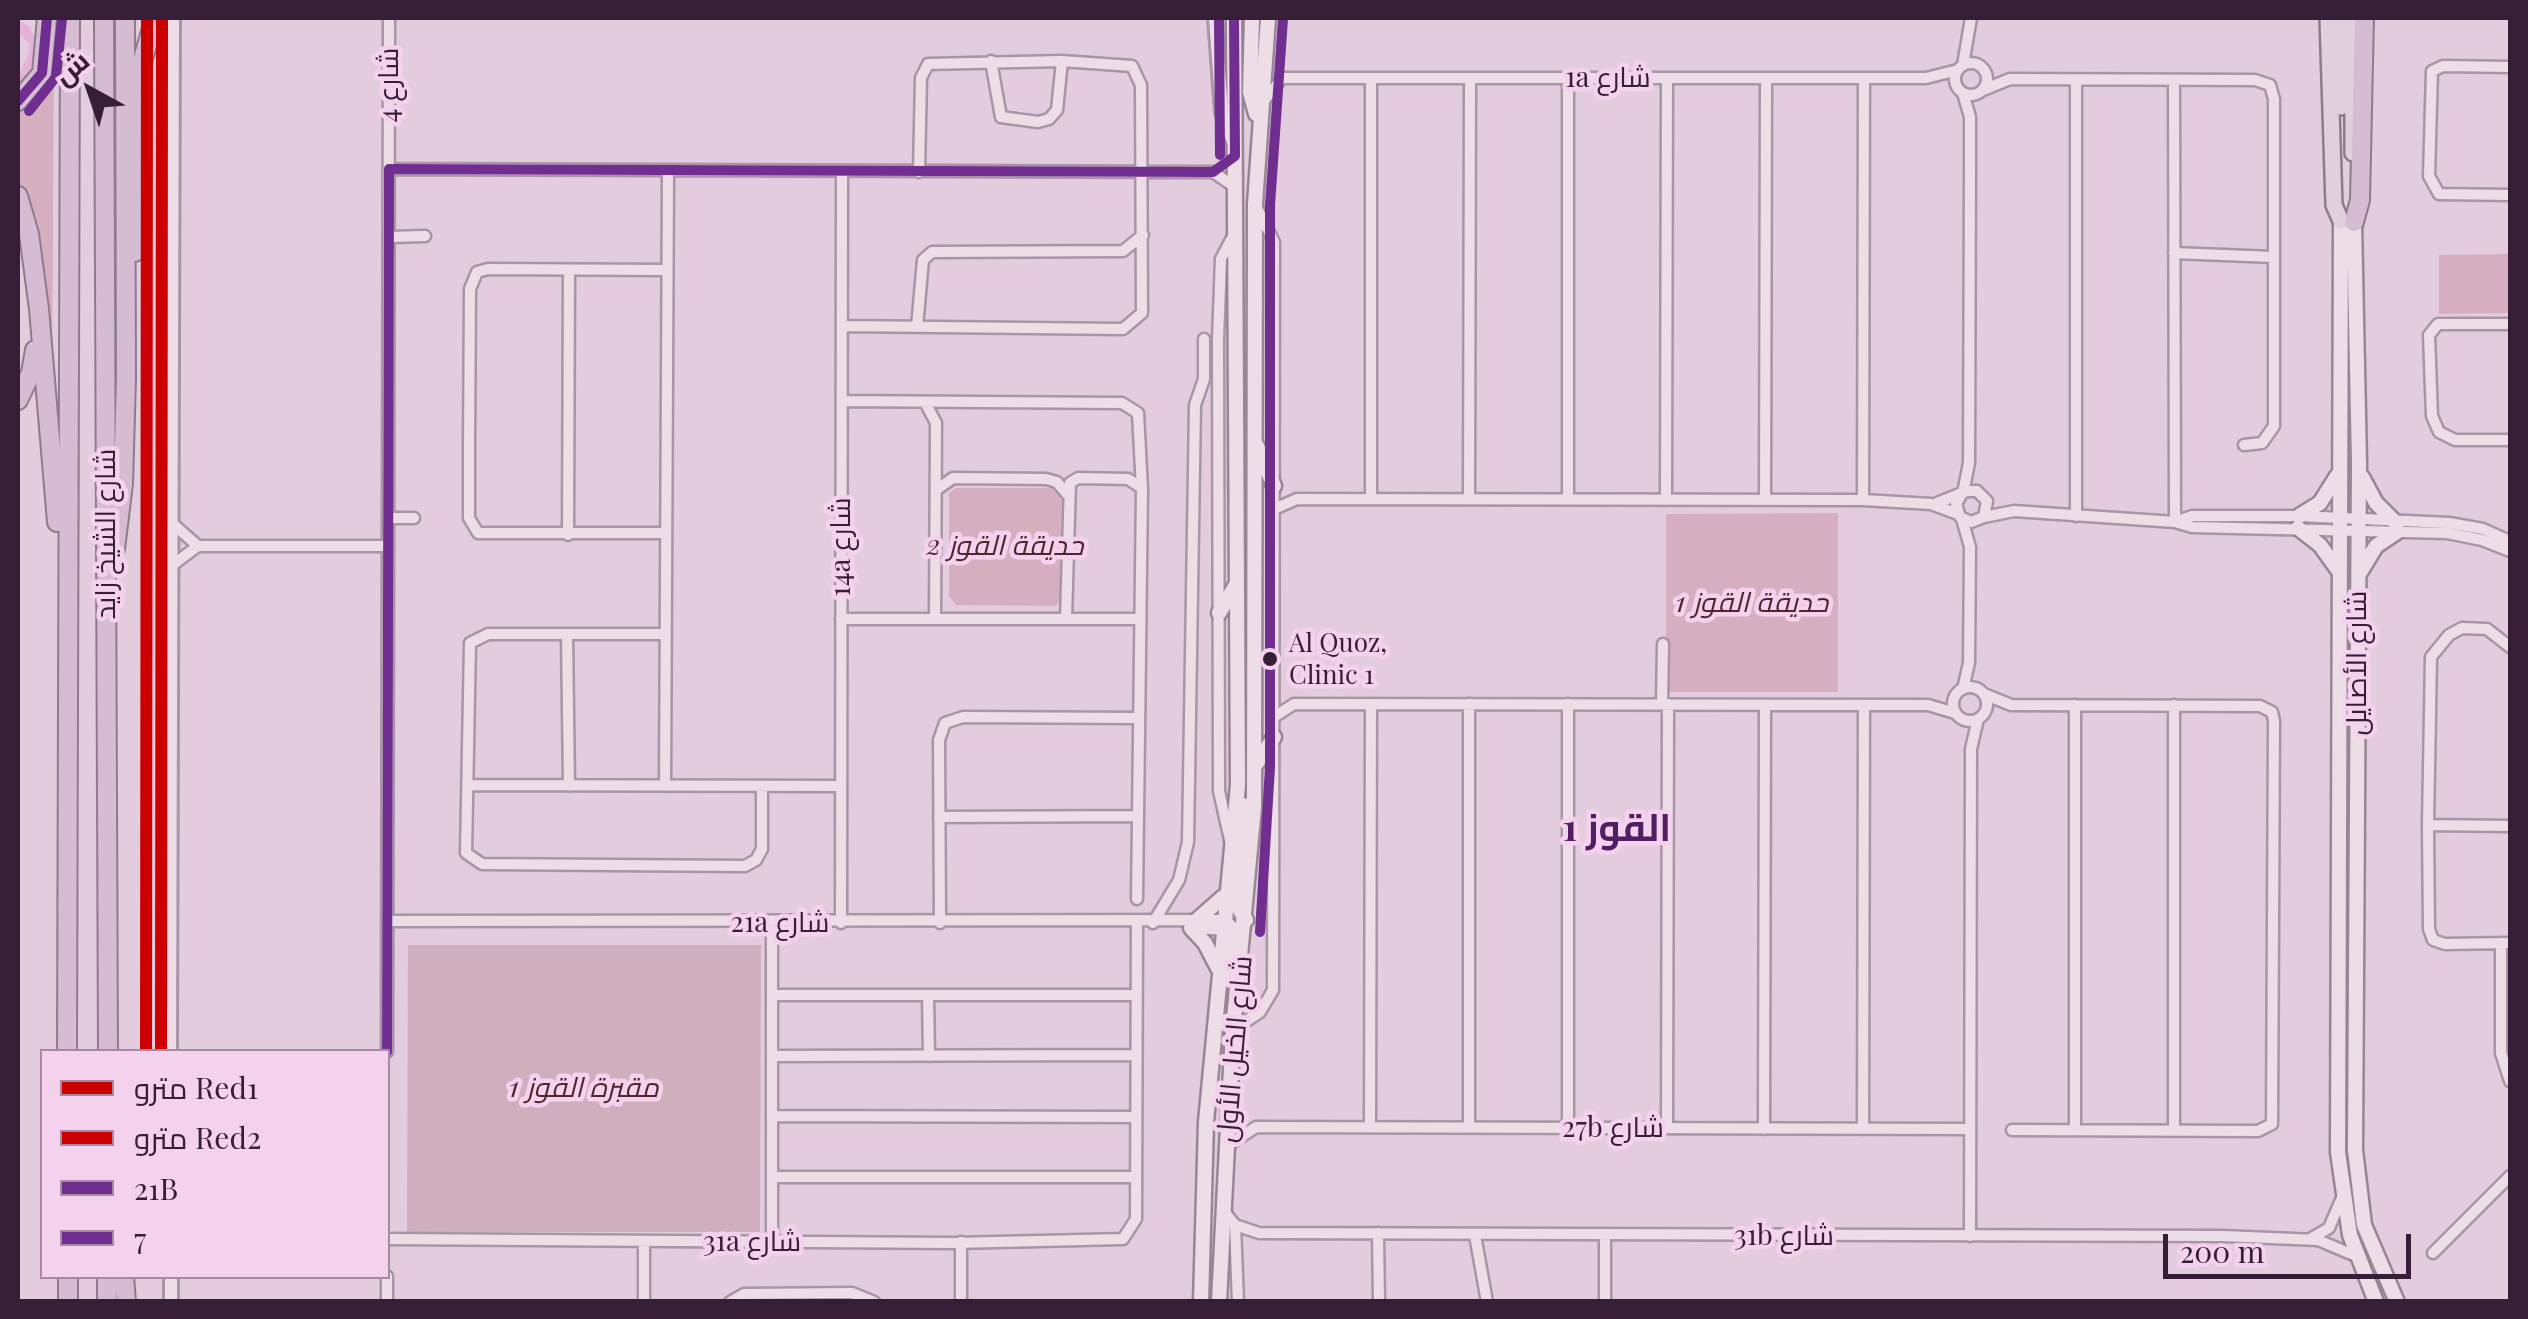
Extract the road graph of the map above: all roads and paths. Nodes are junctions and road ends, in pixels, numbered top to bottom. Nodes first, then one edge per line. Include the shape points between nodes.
1 (47, 18) edge
2 (70, 18) edge
3 (104, 18) edge
4 (126, 18) edge
5 (155, 18) edge
6 (173, 18) edge
7 (389, 18) edge
8 (1215, 18) edge
9 (1234, 18) edge
10 (1252, 18) edge
11 (1268, 18) edge
12 (1971, 18) edge
13 (2328, 18) edge
14 (2341, 18) edge
15 (2353, 18) edge
16 (2364, 18) edge
17 (1971, 36) junction
18 (1265, 53) junction
19 (991, 60) junction
20 (1062, 61) junction
21 (1982, 67) junction
22 (2510, 67) edge
23 (1960, 68) junction
24 (1290, 78) junction
25 (1371, 78) junction
26 (1470, 78) junction
27 (1568, 78) junction
28 (1667, 78) junction
29 (1766, 78) junction
30 (1864, 78) junction
31 (1926, 78) junction
32 (2010, 79) junction
33 (2076, 80) junction
34 (2174, 80) junction
35 (1960, 90) junction
36 (1981, 91) junction
37 (18, 101) edge
38 (1259, 115) junction
39 (1970, 116) junction
40 (2346, 120) junction
41 (1235, 152) junction
42 (389, 169) junction
43 (668, 172) junction
44 (842, 172) junction
45 (920, 172) junction
46 (1141, 172) junction
47 (1212, 172) junction
48 (1236, 188) junction
49 (2510, 195) edge
50 (18, 196) edge
51 (1254, 204) junction
52 (2348, 222) junction
53 (1237, 229) junction
54 (1143, 234) junction
55 (390, 236) junction
56 (424, 236) dead end
57 (2174, 253) junction
58 (2273, 257) junction
59 (568, 270) junction
60 (667, 270) junction
61 (126, 292) junction
62 (39, 309) junction
63 (2510, 324) edge
64 (842, 326) junction
65 (917, 327) junction
66 (1204, 339) dead end
67 (18, 400) edge
68 (842, 401) junction
69 (924, 402) junction
70 (2510, 440) edge
71 (1255, 442) junction
72 (2244, 445) dead end
73 (1969, 463) junction
74 (2359, 463) junction
75 (2339, 471) junction
76 (1274, 486) junction
77 (1142, 489) junction
78 (936, 490) junction
79 (1067, 494) junction
80 (1962, 494) junction
81 (1983, 496) junction
82 (1371, 498) junction
83 (1469, 498) junction
84 (1296, 499) junction
85 (1568, 499) junction
86 (1666, 500) junction
87 (1765, 500) junction
88 (1864, 500) junction
89 (1931, 504) junction
90 (1274, 509) junction
91 (2014, 511) junction
92 (2076, 516) junction
93 (1960, 517) junction
94 (388, 518) junction
95 (414, 518) dead end
96 (1982, 519) junction
97 (171, 521) junction
98 (2175, 522) junction
99 (2298, 522) junction
100 (2339, 524) junction
101 (2357, 525) junction
102 (2397, 528) junction
103 (666, 533) junction
104 (568, 534) junction
105 (2510, 541) edge
106 (198, 546) junction
107 (388, 546) junction
108 (1970, 546) junction
109 (2510, 552) edge
110 (171, 567) junction
111 (2339, 571) junction
112 (2356, 579) junction
113 (1239, 580) junction
114 (106, 589) junction
115 (67, 590) junction
116 (1219, 613) junction
117 (841, 619) junction
118 (935, 619) junction
119 (1066, 619) junction
120 (1139, 619) junction
121 (567, 634) junction
122 (666, 634) junction
123 (1663, 644) dead end
124 (2510, 647) edge
125 (1970, 663) junction
126 (1274, 690) junction
127 (1959, 693) junction
128 (1982, 693) junction
129 (1294, 704) junction
130 (1370, 704) junction
131 (1469, 704) junction
132 (1568, 704) junction
133 (1665, 704) junction
134 (1766, 704) junction
135 (2011, 704) junction
136 (2174, 704) junction
137 (1864, 705) junction
138 (1928, 705) junction
139 (2075, 705) junction
140 (1957, 715) junction
141 (1980, 717) junction
142 (1138, 718) junction
143 (1274, 718) junction
144 (1274, 737) junction
145 (1971, 750) junction
146 (1255, 767) junction
147 (471, 785) junction
148 (1238, 785) junction
149 (569, 786) junction
150 (666, 786) junction
151 (762, 786) junction
152 (841, 786) junction
153 (1137, 816) junction
154 (940, 817) junction
155 (2428, 825) junction
156 (2510, 826) edge
157 (1230, 840) junction
158 (1226, 892) junction
159 (1137, 899) dead end
160 (388, 921) junction
161 (772, 923) junction
162 (841, 923) junction
163 (1136, 923) junction
164 (1153, 923) junction
165 (940, 924) junction
166 (1194, 924) junction
167 (1234, 926) junction
168 (2506, 942) edge
169 (1218, 970) junction
170 (772, 995) junction
171 (928, 995) junction
172 (1136, 995) junction
173 (1234, 1030) junction
174 (67, 1049) edge
175 (108, 1049) edge
176 (170, 1049) edge
177 (388, 1049) edge
178 (772, 1056) junction
179 (930, 1056) junction
180 (1136, 1056) junction
181 (2510, 1082) edge
182 (1229, 1104) junction
183 (772, 1116) junction
184 (1136, 1117) junction
185 (1256, 1127) junction
186 (1370, 1128) junction
187 (1469, 1128) junction
188 (1568, 1128) junction
189 (1666, 1128) junction
190 (1764, 1129) junction
191 (1863, 1129) junction
192 (1970, 1129) junction
193 (2012, 1130) dead end
194 (2076, 1130) junction
195 (2174, 1130) junction
196 (1226, 1148) junction
197 (2510, 1176) edge
198 (772, 1177) junction
199 (1135, 1177) junction
200 (2341, 1196) junction
201 (1221, 1206) junction
202 (1235, 1225) junction
203 (1259, 1233) junction
204 (1378, 1233) junction
205 (1606, 1234) junction
206 (1475, 1235) junction
207 (1970, 1236) junction
208 (390, 1240) edge
209 (2309, 1240) junction
210 (644, 1242) junction
211 (772, 1242) junction
212 (961, 1242) junction
213 (1238, 1248) junction
214 (2433, 1254) dead end
215 (2356, 1256) junction
216 (644, 1302) edge
217 (730, 1302) edge
218 (874, 1302) edge
219 (961, 1302) edge
220 (1201, 1302) edge
221 (1219, 1302) edge
222 (1238, 1302) edge
223 (1379, 1302) edge
224 (1488, 1302) edge
225 (1605, 1302) edge
226 (2376, 1302) edge
227 (2397, 1302) edge

1 - 37 highway via 42,73
2 - 115 highway, شارع الشيخ زايد
3 - 114 highway, شارع الشيخ زايد
4 - 61 highway
5 - 61 highway via 140,69 138,222
6 - 97 street
7 - 42 street, شارع 4
8 - 41 street via 1222,112
9 - 41 main road, شارع الخيل الأول
10 - 38 main road via 1250,92
11 - 18 main road, شارع الخيل الأول
12 - 17 street
13 - 52 main road via 2334,205
14 - 40 main road, شارع الأصايل
15 - 40 main road, شارع الأصايل
16 - 52 highway via 2360,200
17 - 21 street
17 - 23 street
18 - 24 street
18 - 38 main road, شارع الخيل الأول
19 - 20 street
19 - 20 street via 1002,117 1038,122 1057,110
19 - 45 street via 924,68
20 - 46 street via 1122,62 1137,71
21 - 23 street, 1a شارع
21 - 32 street
21 - 36 street via 1987,82
22 - 49 street via 2435,68 2428,121 2433,190 2447,196
23 - 31 street, 1a شارع
23 - 35 street
24 - 25 street, 1a شارع
24 - 38 street via 1277,82
25 - 26 street, 1a شارع
25 - 82 street
26 - 27 street, 1a شارع
26 - 83 street
27 - 28 street, 1a شارع
27 - 85 street
28 - 29 street, 1a شارع
28 - 86 street
29 - 30 street, 1a شارع
29 - 87 street
30 - 31 street, 1a شارع
30 - 88 street
31 - 35 street, 1a شارع
32 - 33 street
32 - 36 street
33 - 34 street
33 - 92 street
34 - 57 street
34 - 58 street via 2255,80 2274,92
35 - 36 street, 1a شارع
35 - 39 street
36 - 39 street
38 - 51 main road, شارع الخيل الأول
39 - 73 street
40 - 52 main road, شارع الأصايل
41 - 47 street
41 - 48 main road, شارع الخيل الأول
42 - 43 street
42 - 55 street, شارع 4
43 - 44 street
43 - 60 street
44 - 45 street
44 - 64 street, 14a شارع
45 - 46 street
46 - 47 street
46 - 54 street
47 - 48 street
48 - 53 main road, شارع الخيل الأول
50 - 62 highway
51 - 71 main road, شارع الخيل الأول
51 - 76 street via 1274,242
52 - 74 main road, شارع الأصايل
52 - 75 main road, شارع الأصايل
53 - 113 main road, شارع الخيل الأول
53 - 116 street via 1220,266
54 - 65 street via 1124,251 932,252 922,266
54 - 65 street via 1142,313 1132,326
55 - 56 street
55 - 94 street, شارع 4
57 - 58 street
57 - 98 street
58 - 72 street via 2274,426 2262,443
59 - 60 street
59 - 104 street
59 - 104 street via 488,268 473,277 469,518 484,535
60 - 103 street
61 - 114 highway via 124,484
62 - 67 highway via 33,366
62 - 115 highway
63 - 70 street via 2438,324 2429,335 2432,416 2439,432 2455,440
64 - 65 street
64 - 68 street, 14a شارع
66 - 164 street via 1204,380 1194,405 1188,842 1179,880
68 - 69 street
68 - 117 street, 14a شارع
69 - 77 street via 1122,403 1141,419
69 - 78 street via 935,417
71 - 76 main road
71 - 146 main road, شارع الخيل الأول
73 - 80 street
73 - 81 street
74 - 101 main road, شارع الأصايل
74 - 102 main road via 2369,494
75 - 99 main road via 2326,497
75 - 100 main road, شارع الأصايل
76 - 84 street
76 - 90 street
77 - 79 street via 1132,480 1078,478
77 - 120 street
78 - 79 street via 953,478 1046,478
78 - 118 street
79 - 119 street
80 - 81 street
80 - 89 street
80 - 93 street
81 - 91 street
81 - 96 street
82 - 83 street
82 - 84 street
83 - 85 street
84 - 90 street
85 - 86 street
86 - 87 street
87 - 88 street
88 - 89 street
89 - 93 street
90 - 126 street
91 - 92 street
91 - 96 street
92 - 98 street
93 - 96 street
93 - 108 street
94 - 95 street
94 - 107 street, شارع 4
96 - 108 street
97 - 106 street
97 - 110 street
98 - 99 street via 2192,528
99 - 100 street
99 - 111 main road
100 - 101 street
100 - 111 main road, شارع الأصايل
101 - 102 street
101 - 112 main road, شارع الأصايل
102 - 105 street via 2465,525
102 - 109 street via 2464,535
102 - 112 main road via 2376,546
103 - 104 street
103 - 122 street
106 - 107 street
106 - 110 street
107 - 160 street, شارع 4
108 - 125 street
110 - 176 street
111 - 200 main road, شارع الأصايل
112 - 227 main road, شارع الأصايل via 2356,1173 2372,1252
113 - 116 main road
113 - 148 main road, شارع الخيل الأول
114 - 175 highway, شارع الشيخ زايد
115 - 174 highway, شارع الشيخ زايد
116 - 157 street via 1219,791
117 - 118 street
117 - 152 street, 14a شارع
118 - 119 street
119 - 120 street
120 - 142 street
121 - 122 street
121 - 147 street via 475,638 468,650
121 - 149 street
122 - 150 street
123 - 133 street
124 - 155 street via 2486,629 2462,628 2432,658
125 - 127 street
125 - 128 street
126 - 129 street
126 - 143 street
127 - 128 street
127 - 138 street
127 - 140 street
128 - 135 street
128 - 141 street
129 - 130 street
129 - 143 street
130 - 131 street
130 - 186 street
131 - 132 street
131 - 187 street
132 - 133 street
132 - 188 street
133 - 134 street
133 - 189 street
134 - 137 street
134 - 190 street
135 - 139 street
135 - 141 street
136 - 139 street
136 - 195 street
136 - 195 street via 2260,706 2274,721 2272,1124 2258,1131
137 - 138 street
137 - 191 street
138 - 140 street
139 - 194 street
140 - 141 street
140 - 145 street
141 - 145 street
142 - 153 street
142 - 154 street via 950,720 940,734
143 - 144 street
144 - 146 main road
144 - 173 street via 1273,990 1260,1012
145 - 192 street
146 - 167 main road, شارع الخيل الأول
147 - 149 street
147 - 151 street via 465,847 475,863 745,866 762,849
148 - 157 main road, شارع الخيل الأول
148 - 167 main road via 1244,806
149 - 150 street
150 - 151 street
151 - 152 street
152 - 162 street, 14a شارع
153 - 154 street
153 - 159 street
154 - 165 street
155 - 156 street
155 - 168 street via 2433,940
157 - 158 main road, شارع الخيل الأول
158 - 166 main road
158 - 167 main road, شارع الخيل الأول
160 - 161 street, 21a شارع
160 - 177 street, شارع 4
161 - 162 street, 21a شارع
161 - 170 street
162 - 165 street, 21a شارع
163 - 164 street, 21a شارع
163 - 165 street, 21a شارع
163 - 172 street
164 - 166 street, 21a شارع
166 - 167 street, 21a شارع
166 - 169 main road
167 - 169 main road, شارع الخيل الأول
167 - 173 main road, شارع الخيل الأول
168 - 181 street via 2501,1053
169 - 220 main road, شارع الخيل الأول via 1200,1213
170 - 171 street
170 - 178 street
171 - 172 street
171 - 179 street
172 - 180 street
173 - 182 main road, شارع الخيل الأول
178 - 179 street
178 - 183 street
179 - 180 street
180 - 184 street
182 - 185 street
182 - 196 main road, شارع الخيل الأول
183 - 184 street
183 - 198 street
184 - 199 street
185 - 186 street, 27b شارع
185 - 196 street
186 - 187 street, 27b شارع
187 - 188 street, 27b شارع
188 - 189 street, 27b شارع
189 - 190 street, 27b شارع
190 - 191 street, 27b شارع
191 - 192 street, 27b شارع
192 - 207 street
193 - 194 street
194 - 195 street
196 - 201 main road, شارع الخيل الأول
197 - 214 street
198 - 199 street
198 - 211 street
199 - 212 street, 31a شارع via 1134,1226 1116,1240
200 - 209 street via 2329,1228
200 - 215 main road, شارع الأصايل
201 - 202 street
201 - 221 main road, شارع الخيل الأول
202 - 203 street, 31b شارع
202 - 213 street
203 - 204 street, 31b شارع
203 - 213 street
204 - 206 street, 31b شارع
204 - 223 street
205 - 206 street, 31b شارع
205 - 207 street, 31b شارع
205 - 225 street
206 - 224 street
207 - 209 street, 31b شارع
208 - 210 street, 31a شارع
209 - 215 street, 31b شارع
210 - 211 street, 31a شارع
210 - 216 street
211 - 212 street, 31a شارع
212 - 219 street
213 - 222 street
215 - 226 main road, شارع الأصايل
217 - 218 street via 744,1294 852,1293

